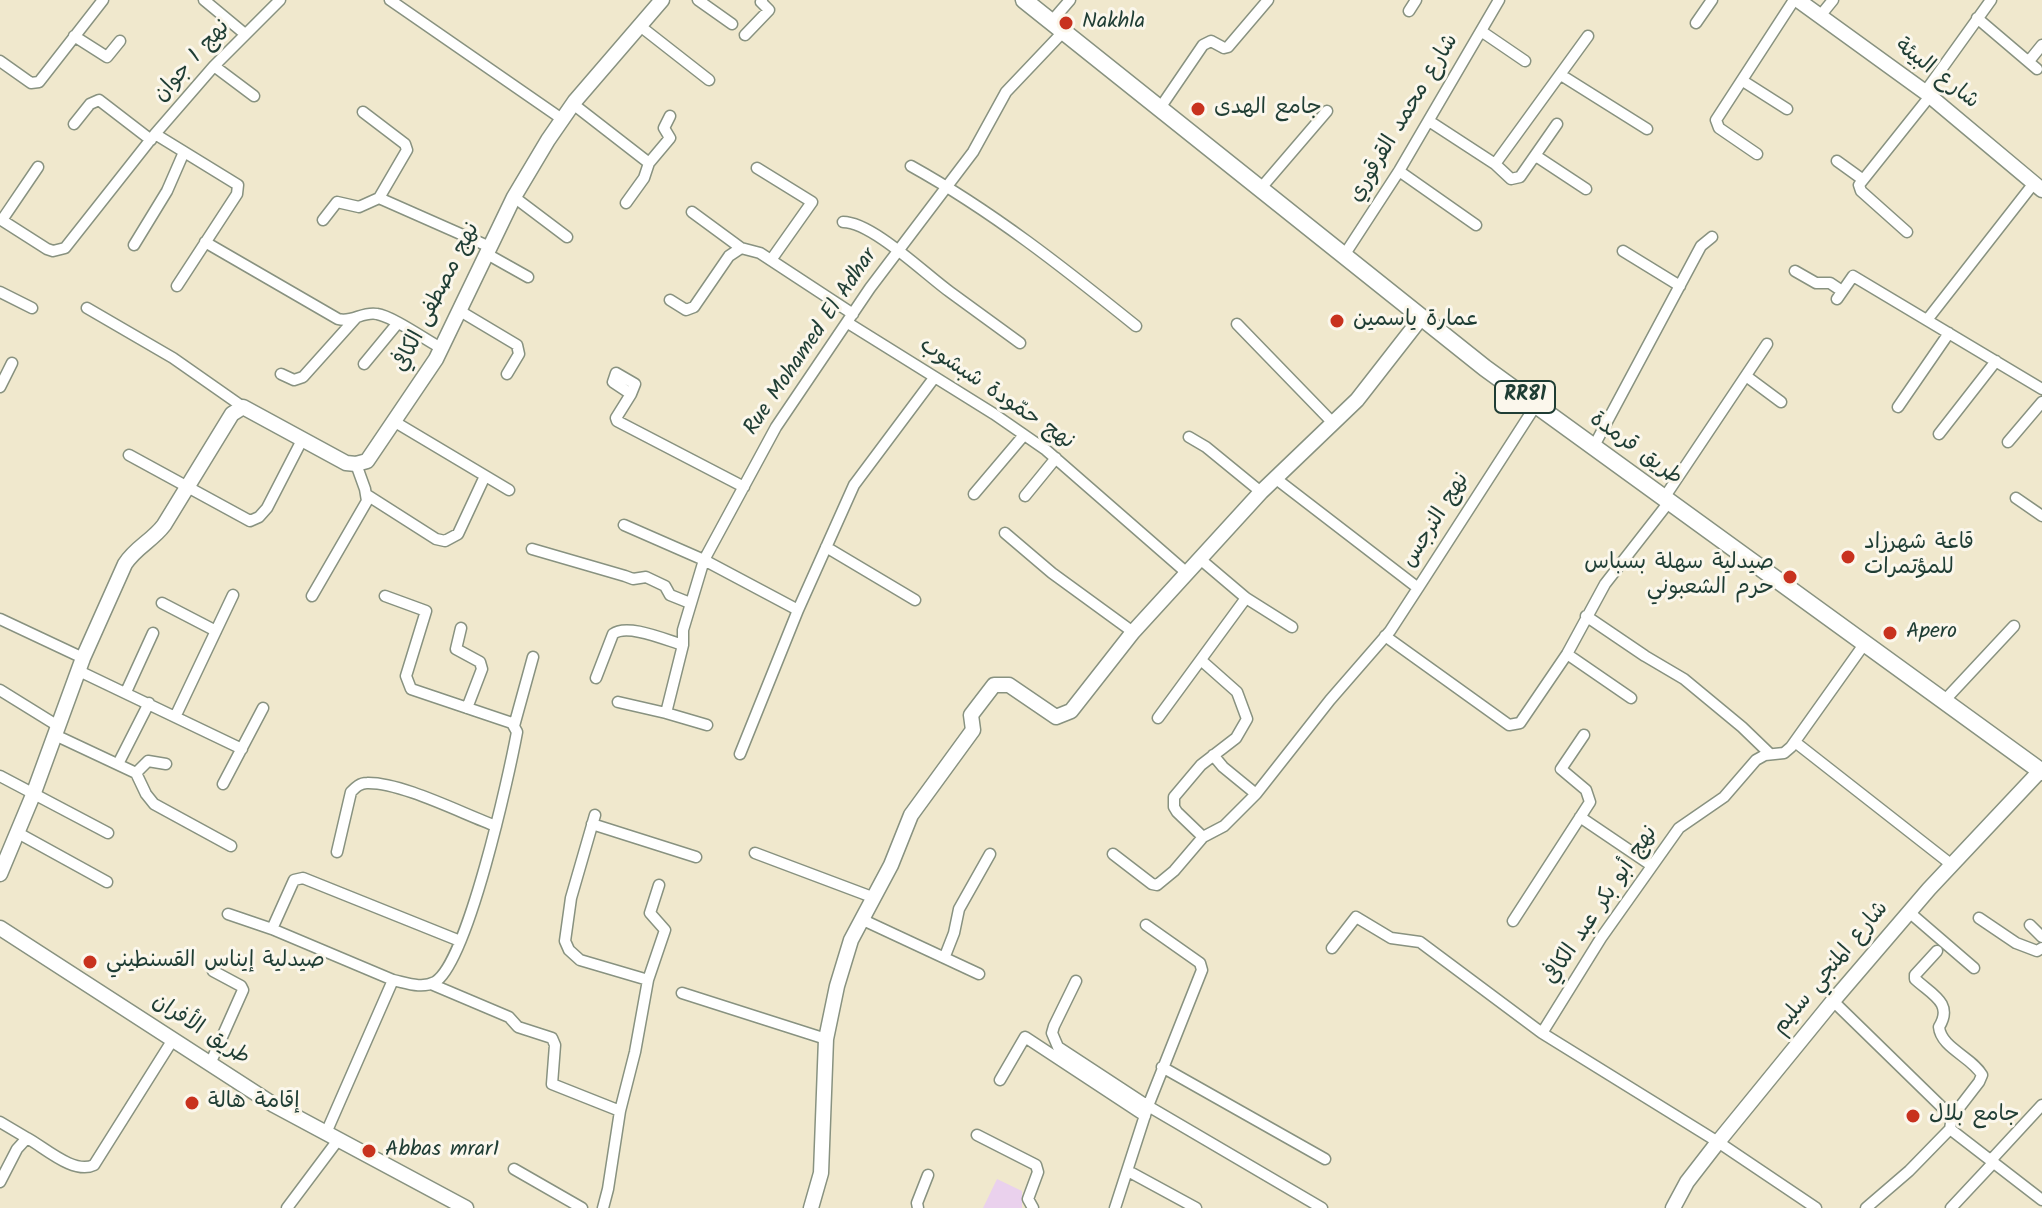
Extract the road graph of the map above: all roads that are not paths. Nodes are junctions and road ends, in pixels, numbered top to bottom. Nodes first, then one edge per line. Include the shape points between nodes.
1 (103, 0) edge
2 (204, 0) edge
3 (280, 0) edge
4 (390, 0) edge
5 (662, 0) edge
6 (698, 0) edge
7 (762, 0) edge
8 (1024, 0) edge
9 (1070, 0) edge
10 (1268, 0) edge
11 (1416, 0) edge
12 (1499, 0) edge
13 (1712, 0) edge
14 (1796, 0) edge
15 (1833, 0) edge
16 (1991, 0) edge
17 (1409, 11) dead end
18 (1820, 16) junction
19 (1977, 18) junction
20 (1696, 23) dead end
21 (732, 24) dead end
22 (640, 26) junction
23 (1057, 27) junction
24 (1481, 31) junction
25 (245, 34) junction
26 (745, 35) dead end
27 (74, 36) junction
28 (1588, 36) dead end
29 (120, 41) dead end
30 (2042, 45) edge
31 (0, 61) edge
32 (1525, 61) dead end
33 (2029, 61) junction
34 (214, 66) junction
35 (2037, 69) dead end
36 (1561, 75) junction
37 (709, 80) dead end
38 (1743, 81) junction
39 (1927, 94) junction
40 (254, 96) dead end
41 (573, 104) junction
42 (1160, 108) junction
43 (1787, 109) dead end
44 (1327, 111) dead end
45 (363, 112) dead end
46 (670, 116) dead end
47 (562, 119) junction
48 (1429, 121) junction
49 (74, 124) dead end
50 (1557, 124) dead end
51 (1647, 129) dead end
52 (153, 137) junction
53 (184, 152) junction
54 (1757, 154) dead end
55 (1536, 156) junction
56 (1837, 161) dead end
57 (649, 163) junction
58 (1495, 164) junction
59 (911, 166) dead end
60 (38, 167) dead end
61 (757, 168) dead end
62 (1399, 171) junction
63 (1862, 179) junction
64 (949, 187) junction
65 (2038, 187) edge
66 (1261, 188) junction
67 (1586, 189) dead end
68 (514, 197) junction
69 (379, 198) junction
70 (626, 203) dead end
71 (692, 212) dead end
72 (1, 220) edge
73 (323, 220) dead end
74 (843, 222) dead end
75 (1476, 225) dead end
76 (1907, 232) dead end
77 (567, 237) dead end
78 (1712, 237) dead end
79 (205, 242) junction
80 (134, 245) dead end
81 (741, 248) junction
82 (898, 250) junction
83 (489, 251) junction
84 (1623, 251) dead end
85 (1343, 257) junction
86 (771, 260) junction
87 (1795, 271) dead end
88 (528, 277) dead end
89 (177, 286) dead end
90 (1680, 286) junction
91 (0, 292) edge
92 (670, 300) dead end
93 (32, 308) dead end
94 (87, 308) dead end
95 (460, 311) junction
96 (355, 318) junction
97 (850, 318) junction
98 (1421, 318) junction
99 (1927, 320) junction
100 (397, 324) junction
101 (1237, 324) dead end
102 (1136, 326) dead end
103 (1949, 333) junction
104 (1020, 343) dead end
105 (1767, 344) dead end
106 (441, 348) junction
107 (1996, 361) junction
108 (12, 363) dead end
109 (364, 364) dead end
110 (281, 374) dead end
111 (507, 374) dead end
112 (1746, 376) junction
113 (934, 378) junction
114 (0, 387) edge
115 (2042, 389) edge
116 (631, 394) dead end
117 (1781, 402) dead end
118 (2042, 402) edge
119 (1536, 405) junction
120 (243, 407) junction
121 (1898, 407) dead end
122 (395, 422) junction
123 (1334, 424) junction
124 (1939, 434) dead end
125 (1024, 435) junction
126 (1189, 437) dead end
127 (302, 440) junction
128 (2008, 442) dead end
129 (1594, 446) junction
130 (129, 455) dead end
131 (1056, 458) junction
132 (356, 464) junction
133 (485, 476) junction
134 (1275, 478) junction
135 (188, 485) junction
136 (744, 487) junction
137 (509, 490) dead end
138 (1261, 492) junction
139 (974, 494) dead end
140 (367, 495) junction
141 (1025, 496) dead end
142 (2016, 498) dead end
143 (1666, 500) junction
144 (2042, 516) edge
145 (624, 525) dead end
146 (1005, 533) dead end
147 (826, 547) junction
148 (532, 549) dead end
149 (1200, 559) junction
150 (704, 560) junction
151 (1187, 573) junction
152 (1418, 588) junction
153 (233, 595) dead end
154 (312, 596) dead end
155 (385, 596) dead end
156 (1246, 598) junction
157 (915, 600) dead end
158 (162, 603) dead end
159 (690, 603) junction
160 (798, 610) junction
161 (1586, 616) junction
162 (0, 619) edge
163 (2014, 626) dead end
164 (1292, 627) dead end
165 (461, 628) dead end
166 (216, 631) junction
167 (1133, 632) junction
168 (153, 633) dead end
169 (1385, 636) junction
170 (1865, 643) junction
171 (683, 645) junction
172 (1567, 654) junction
173 (533, 657) dead end
174 (1202, 661) junction
175 (81, 664) junction
176 (596, 678) dead end
177 (0, 690) edge
178 (126, 692) junction
179 (1631, 698) dead end
180 (1944, 701) junction
181 (618, 702) dead end
182 (149, 703) junction
183 (263, 708) dead end
184 (467, 708) junction
185 (666, 713) junction
186 (176, 715) junction
187 (1158, 718) dead end
188 (707, 725) dead end
189 (514, 726) junction
190 (57, 730) junction
191 (1584, 735) dead end
192 (1795, 742) junction
193 (242, 749) junction
194 (740, 754) dead end
195 (1770, 754) junction
196 (1213, 755) junction
197 (118, 764) junction
198 (166, 764) dead end
199 (2041, 772) edge
200 (136, 773) junction
201 (0, 776) edge
202 (223, 784) dead end
203 (1256, 794) junction
204 (33, 795) junction
205 (1580, 817) junction
206 (496, 826) junction
207 (18, 833) junction
208 (108, 833) dead end
209 (1203, 837) junction
210 (231, 846) dead end
211 (337, 852) dead end
212 (755, 853) dead end
213 (990, 854) dead end
214 (1113, 854) dead end
215 (696, 857) dead end
216 (1651, 865) junction
217 (1952, 865) junction
218 (0, 874) edge
219 (107, 882) dead end
220 (659, 885) dead end
221 (872, 897) junction
222 (1909, 912) junction
223 (228, 914) dead end
224 (1979, 918) dead end
225 (861, 919) junction
226 (1513, 921) dead end
227 (1146, 925) dead end
228 (2030, 925) dead end
229 (0, 928) edge
230 (272, 929) junction
231 (2042, 937) edge
232 (460, 941) junction
233 (1332, 948) dead end
234 (2042, 948) edge
235 (1937, 951) dead end
236 (945, 956) junction
237 (1974, 968) dead end
238 (213, 971) dead end
239 (979, 974) dead end
240 (393, 980) junction
241 (648, 980) junction
242 (1076, 981) dead end
243 (431, 984) junction
244 (682, 993) dead end
245 (1833, 1001) junction
246 (1542, 1033) junction
247 (826, 1039) junction
248 (172, 1041) junction
249 (210, 1064) junction
250 (1162, 1067) junction
251 (1000, 1080) dead end
252 (2042, 1105) edge
253 (620, 1111) junction
254 (1146, 1111) junction
255 (0, 1122) edge
256 (1951, 1123) junction
257 (977, 1135) dead end
258 (332, 1136) junction
259 (27, 1138) junction
260 (1718, 1142) junction
261 (1325, 1159) dead end
262 (1993, 1161) junction
263 (514, 1169) dead end
264 (1128, 1171) junction
265 (928, 1175) dead end
266 (0, 1182) edge
267 (2042, 1200) edge
268 (287, 1208) edge
269 (466, 1208) edge
270 (582, 1208) edge
271 (603, 1208) edge
272 (811, 1208) edge
273 (918, 1208) edge
274 (1033, 1208) edge
275 (1115, 1208) edge
276 (1196, 1208) edge
277 (1322, 1208) edge
278 (1673, 1208) edge
279 (1816, 1208) edge
280 (1866, 1208) edge
281 (1951, 1208) edge

1 - 27 street
2 - 25 street
3 - 25 street, نهج 1 جوان
4 - 47 street
5 - 22 street, نهج مصطفى الكافي
6 - 21 street
7 - 26 street via 769,10
8 - 23 main road, طريق قرمدة / RR81
9 - 23 street, Rue Mohamed El Adhar
10 - 42 street via 1228,47 1211,41 1203,45
11 - 17 street
12 - 24 street, شارع محمد القرقوري
13 - 20 street
14 - 18 street, شارع البيئة
14 - 38 street
15 - 18 street
16 - 19 street
18 - 39 street, شارع البيئة
19 - 33 street
19 - 39 street
22 - 37 street
22 - 41 street, نهج مصطفى الكافي
23 - 42 main road, طريق قرمدة / RR81
23 - 64 street, Rue Mohamed El Adhar via 1006,92
24 - 32 street
24 - 48 street, شارع محمد القرقوري
25 - 34 street, نهج 1 جوان
27 - 29 street via 107,57
27 - 31 street via 39,82 31,83
28 - 36 street
30 - 33 street
33 - 35 street
34 - 40 street
34 - 52 street, نهج 1 جوان
36 - 51 street
36 - 58 street
38 - 43 street
38 - 54 street via 1716,120 1719,128
39 - 63 street
39 - 65 street, شارع البيئة
41 - 47 street, نهج مصطفى الكافي
41 - 57 street
42 - 66 main road, طريق قرمدة / RR81
44 - 66 street
45 - 69 street via 407,150
46 - 57 street via 664,128 670,138
47 - 68 street, نهج مصطفى الكافي
48 - 58 street
48 - 62 street, شارع محمد القرقوري
49 - 52 street via 99,100
50 - 55 street
52 - 53 street, نهج 1 جوان
52 - 72 street via 65,248 47,249
53 - 79 street, نهج 1 جوان via 238,185
53 - 80 street
55 - 58 street via 1520,177 1511,179
55 - 67 street
56 - 63 street
57 - 70 street
59 - 64 street
60 - 72 street
61 - 86 street via 812,202
62 - 75 street
62 - 85 street, شارع محمد القرقوري
63 - 76 street via 1861,191
64 - 82 street, Rue Mohamed El Adhar
64 - 102 street via 1047,254
65 - 99 street
66 - 85 main road, طريق قرمدة / RR81
68 - 77 street
68 - 83 street, نهج مصطفى الكافي
69 - 73 street via 359,207 337,202
69 - 83 street
71 - 81 street, نهج حمّودة شبشوب
74 - 82 street via 853,222
78 - 90 street via 1701,246
79 - 89 street, نهج 1 جوان
79 - 96 street via 338,319
81 - 86 street, نهج حمّودة شبشوب
81 - 92 street via 729,256 694,307 686,310
82 - 97 street, Rue Mohamed El Adhar
82 - 104 street
83 - 88 street
83 - 95 street, نهج مصطفى الكافي
84 - 90 street
85 - 98 main road, طريق قرمدة / RR81
86 - 97 street, نهج حمّودة شبشوب
87 - 99 street via 1816,283 1830,283 1840,295 1853,276
90 - 129 street
91 - 93 street
94 - 120 street
95 - 106 street, نهج مصطفى الكافي
95 - 111 street via 517,345 519,354
96 - 100 street via 374,313
96 - 110 street via 303,377 294,380
97 - 113 street, نهج حمّودة شبشوب
97 - 136 street, Rue Mohamed El Adhar via 786,411
98 - 119 main road, طريق قرمدة / RR81
98 - 123 street
99 - 103 street
100 - 106 street
100 - 109 street
101 - 123 street
103 - 107 street
103 - 121 street
105 - 112 street
106 - 122 street, نهج مصطفى الكافي
107 - 115 street
107 - 124 street
108 - 114 street
112 - 117 street
112 - 143 street
113 - 125 street, نهج حمّودة شبشوب
113 - 147 street via 854,485
116 - 136 street via 617,421
118 - 128 street
119 - 129 main road, طريق قرمدة / RR81
119 - 152 street, نهج النرجس
120 - 127 street
120 - 135 street via 222,428
122 - 132 street, نهج مصطفى الكافي via 367,461
122 - 133 street
123 - 134 street
125 - 131 street, نهج حمّودة شبشوب
125 - 139 street
126 - 138 street
127 - 132 street
127 - 135 street via 267,508 250,521
129 - 143 main road, طريق قرمدة / RR81
130 - 135 street
131 - 141 street
131 - 151 street, نهج حمّودة شبشوب
132 - 140 street
133 - 137 street
133 - 140 street via 458,534 445,541
134 - 138 street
134 - 152 street, نهج النرجس
135 - 175 street via 154,539 134,550 125,564
136 - 150 street, Rue Mohamed El Adhar
138 - 149 street
140 - 154 street
142 - 144 street
143 - 161 street
143 - 170 main road, طريق قرمدة / RR81
145 - 150 street
146 - 167 street
147 - 157 street
147 - 160 street
148 - 159 street via 633,579 646,577
149 - 151 street
149 - 156 street
150 - 159 street, Rue Mohamed El Adhar
150 - 160 street
151 - 167 street
152 - 169 street
153 - 166 street
155 - 184 street via 426,611 406,676 408,685
156 - 164 street
156 - 174 street
158 - 166 street
159 - 171 street, Rue Mohamed El Adhar
160 - 194 street
161 - 172 street
161 - 195 street via 1684,679
162 - 175 street
163 - 180 street
165 - 184 street via 456,649 480,662 482,669
166 - 186 street
167 - 221 street via 1076,706 1060,716 1009,685 991,688 971,715 973,730 911,815
168 - 178 street
169 - 172 street via 1514,726
169 - 203 street
170 - 180 main road, طريق قرمدة / RR81
170 - 192 street, نهج أبو بكر عبد الكافي
171 - 176 street via 619,630
171 - 185 street, Rue Mohamed El Adhar
172 - 179 street
173 - 189 street
174 - 187 street
174 - 196 street via 1237,692 1247,719 1236,738
175 - 178 street
175 - 190 street
177 - 190 street
178 - 182 street
180 - 199 main road, طريق قرمدة / RR81
181 - 185 street
182 - 186 street
182 - 197 street
183 - 193 street
184 - 189 street
185 - 188 street
186 - 193 street
189 - 206 street via 517,732
190 - 197 street
190 - 204 street
191 - 205 street via 1561,769 1589,794
192 - 195 street, نهج أبو بكر عبد الكافي via 1784,753
192 - 217 street
193 - 202 street
195 - 216 street, نهج أبو بكر عبد الكافي via 1756,760 1724,797 1684,822
196 - 203 street
196 - 209 street via 1173,799 1177,812
197 - 200 street
198 - 200 street via 148,761
199 - 217 street, شارع المنجي سليم
200 - 210 street via 154,804
201 - 204 street
203 - 209 street via 1219,830
204 - 207 street
204 - 208 street
205 - 216 street
205 - 226 street
206 - 211 street via 408,792 367,783 351,792
206 - 232 street
207 - 218 street
207 - 219 street
209 - 214 street via 1157,885
212 - 221 street
213 - 236 street via 959,909
215 - 241 street via 594,819 571,898 565,941 580,960
216 - 246 street, نهج أبو بكر عبد الكافي
217 - 222 street, شارع المنجي سليم
220 - 241 street via 651,915 665,930
221 - 225 street
222 - 237 street
222 - 245 street, شارع المنجي سليم
223 - 230 street
224 - 234 street via 2016,943
225 - 236 street
225 - 247 street via 840,975
227 - 250 street via 1200,963 1202,970
228 - 231 street
229 - 248 street, طريق الأفران
230 - 232 street via 297,878
230 - 240 street
232 - 243 street via 444,975
233 - 246 street via 1356,917 1391,938 1420,942
235 - 256 street via 1915,979 1944,1008 1940,1036 1982,1075
236 - 239 street
238 - 249 street via 243,990
240 - 243 street
240 - 258 street
241 - 253 street
242 - 254 street via 1054,1026 1054,1040
243 - 253 street via 552,1038 552,1084
244 - 247 street
245 - 256 street
245 - 260 street, شارع المنجي سليم
246 - 260 street
247 - 272 street via 821,1173
248 - 249 street, طريق الأفران
248 - 259 street via 94,1165 77,1167
249 - 258 street, طريق الأفران
250 - 254 street
250 - 261 street
251 - 254 street via 1025,1037
252 - 262 street
253 - 271 street
254 - 264 street
254 - 277 street
255 - 259 street
256 - 262 street
256 - 280 street via 1909,1171
257 - 274 street via 1036,1165 1028,1199
258 - 268 street
258 - 269 street, طريق الأفران
259 - 266 street
260 - 278 street, شارع المنجي سليم
260 - 279 street
262 - 267 street
262 - 281 street
263 - 270 street
264 - 275 street
264 - 276 street
265 - 273 street

